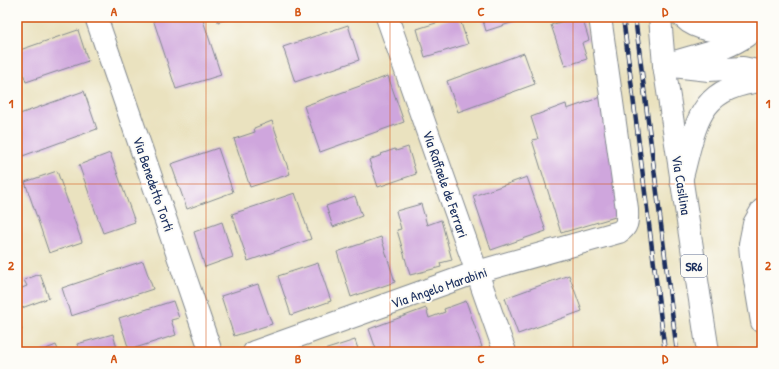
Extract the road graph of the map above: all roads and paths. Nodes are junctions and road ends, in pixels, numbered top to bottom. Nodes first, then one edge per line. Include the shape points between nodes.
1 (96, 17) edge
2 (387, 17) edge
3 (600, 17) edge
4 (660, 17) edge
5 (683, 17) edge
6 (757, 24) edge
7 (664, 64) junction
8 (762, 72) edge
9 (762, 80) edge
10 (681, 181) junction
11 (762, 210) edge
12 (477, 272) junction
13 (762, 322) edge
14 (211, 352) edge
15 (254, 352) edge
16 (505, 352) edge
17 (708, 352) edge

1 - 14 street, Via Benedetto Torti
2 - 12 street, Via Raffaele de Ferrari
3 - 12 street, Via Angelo Marabini via 628,220 625,228 619,232
4 - 7 street, Via Casilina / SR6
5 - 6 street via 693,25 719,31
6 - 7 street via 742,38 723,48
7 - 8 street via 709,70 743,68
7 - 10 street, Via Casilina / SR6
9 - 10 street via 732,87 720,93 704,108 694,133
10 - 17 street, Via Casilina / SR6
11 - 13 street via 754,224 750,244
12 - 15 street, Via Angelo Marabini
12 - 16 street, Via Raffaele de Ferrari

